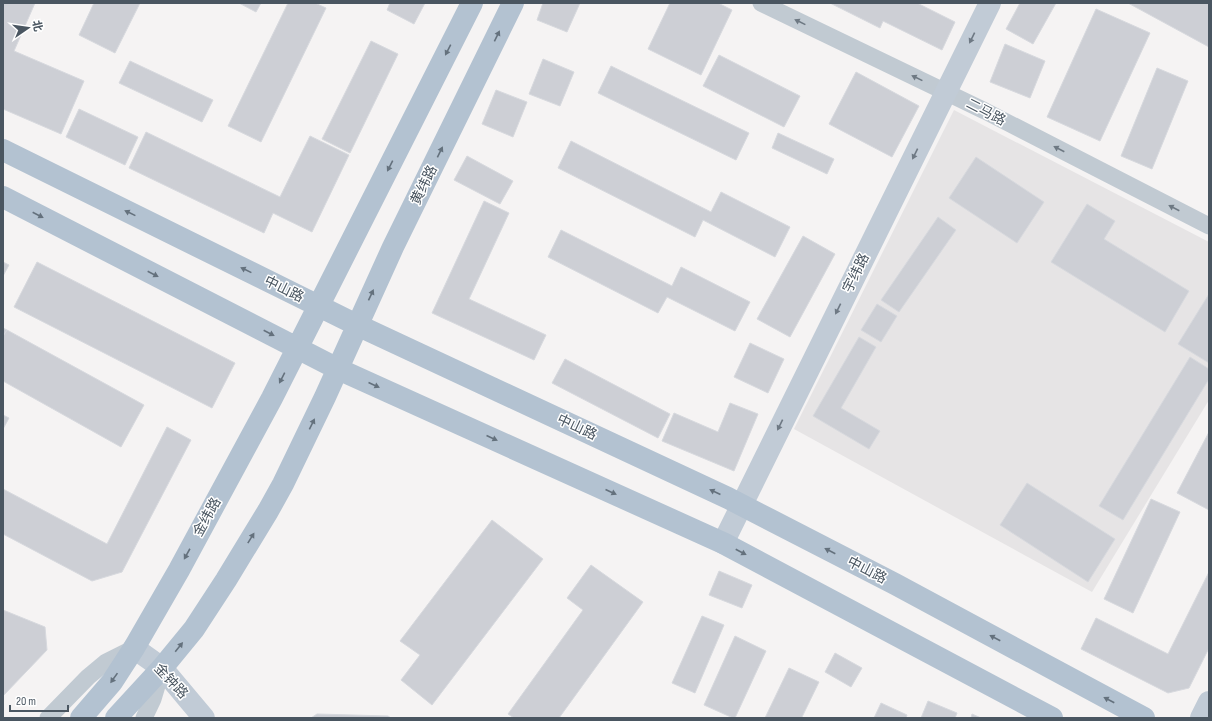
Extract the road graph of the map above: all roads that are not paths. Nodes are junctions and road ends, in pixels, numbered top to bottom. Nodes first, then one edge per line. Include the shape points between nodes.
1 (472, 3) edge
2 (513, 3) edge
3 (761, 3) edge
4 (990, 3) edge
5 (946, 92) junction
6 (3, 150) edge
7 (3, 197) edge
8 (1209, 226) edge
9 (319, 306) junction
10 (357, 326) junction
11 (298, 348) junction
12 (338, 369) junction
13 (741, 505) junction
14 (723, 543) junction
15 (134, 648) junction
16 (162, 668) junction
17 (1209, 702) edge
18 (48, 718) edge
19 (81, 718) edge
20 (116, 718) edge
21 (144, 718) edge
22 (204, 718) edge
23 (1052, 718) edge
24 (1144, 718) edge
25 (1201, 718) edge

1 -> 9 main road
10 -> 2 main road, 黄纬路
5 -> 3 street, 二马路
4 -> 5 street, 宇纬路
8 -> 5 street, 二马路
5 -> 13 street, 宇纬路
9 -> 6 main road, 中山路
7 -> 11 main road
9 - 10 main road, 中山路
9 - 11 main road, 金纬路
10 - 12 main road, 黄纬路
13 -> 10 main road, 中山路
11 - 12 main road
11 -> 15 main road, 金纬路 via 179,570
12 -> 14 main road
16 -> 12 main road via 194,628 268,511
13 - 14 street, 宇纬路
24 -> 13 main road, 中山路
14 -> 23 main road
15 - 16 street, 金钟路
15 - 18 street via 106,662
15 -> 19 main road, 金纬路 via 112,682
16 - 20 main road
16 - 21 street via 153,699
16 - 22 street, 金钟路
17 - 25 street

